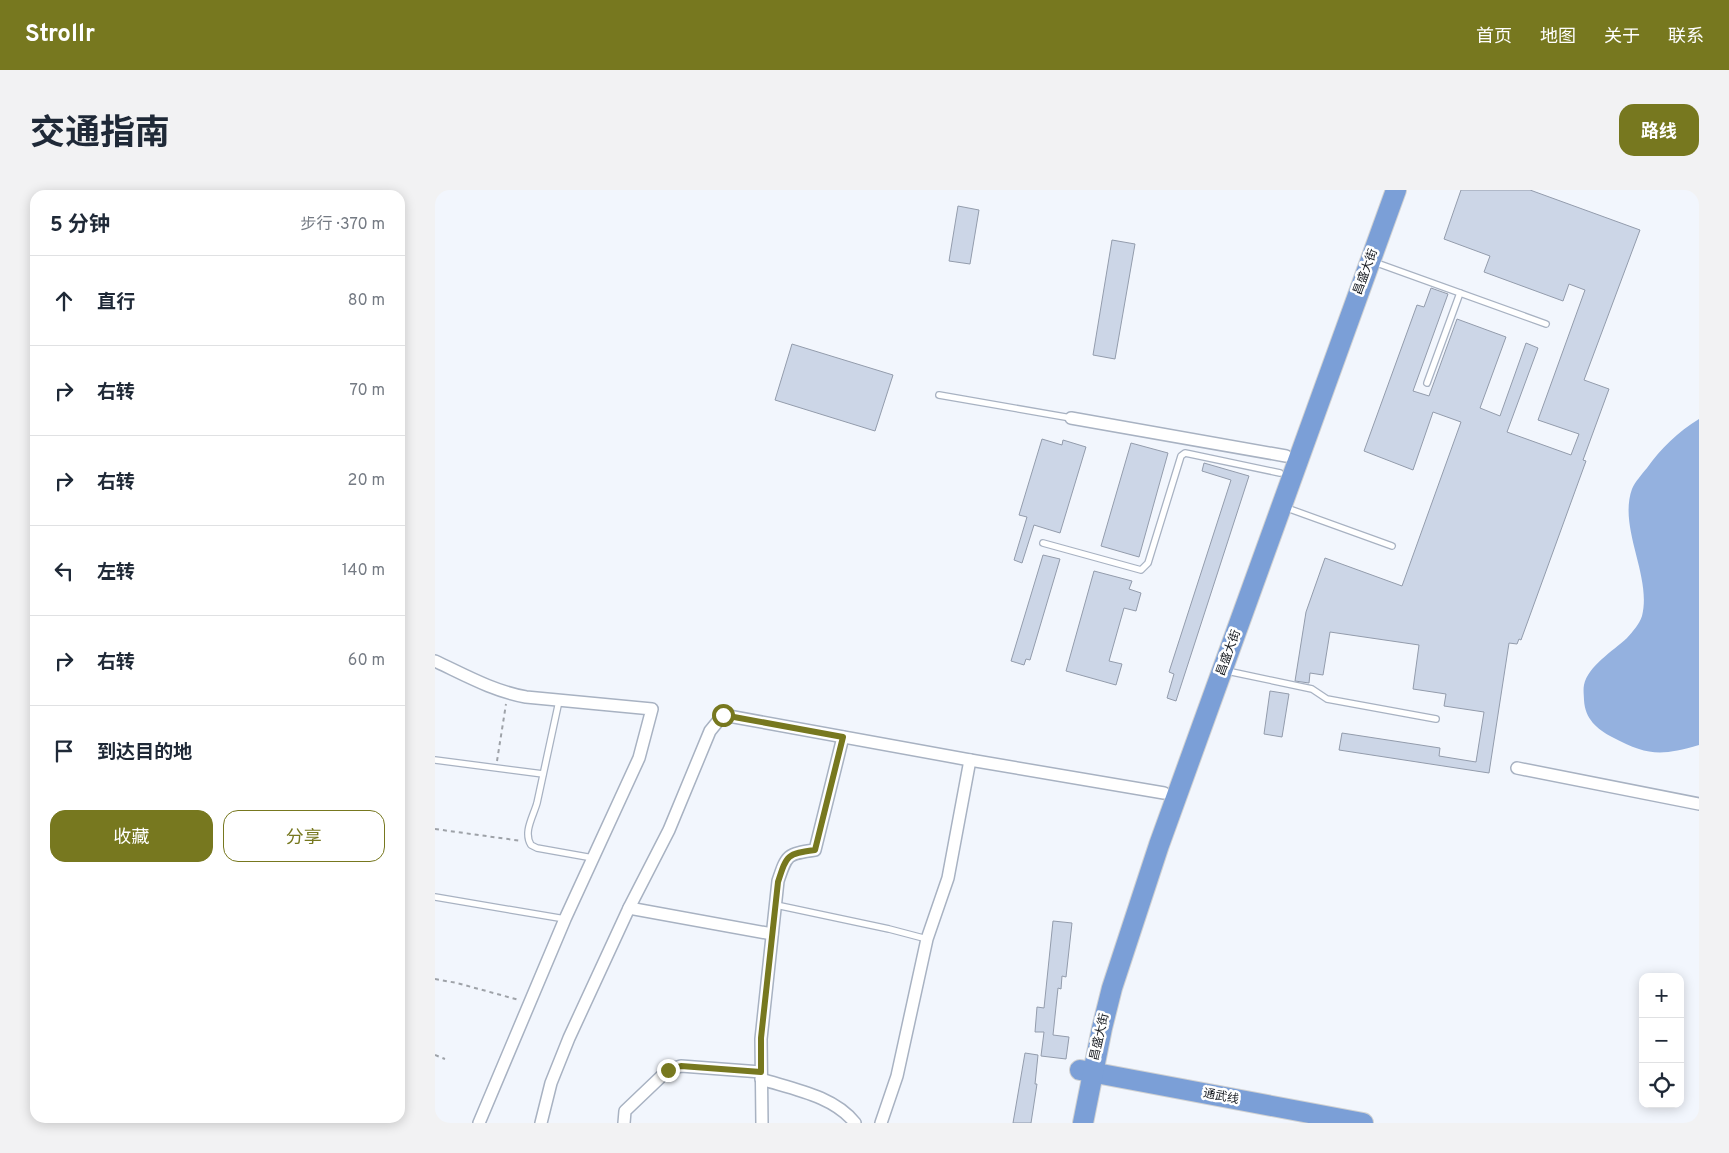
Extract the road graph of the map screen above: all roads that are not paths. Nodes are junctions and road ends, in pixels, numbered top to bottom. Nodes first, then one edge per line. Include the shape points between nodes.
1 (1383, 190) edge
2 (1396, 190) edge
3 (1370, 261) junction
4 (1460, 293) junction
5 (1545, 324) dead end
6 (1427, 382) dead end
7 (939, 395) dead end
8 (1071, 418) joint
9 (1283, 465) junction
10 (1282, 506) junction
11 (1043, 542) dead end
12 (1393, 546) dead end
13 (435, 661) edge
14 (1223, 670) junction
15 (559, 701) junction
16 (1435, 719) dead end
17 (843, 737) junction
18 (435, 760) edge
19 (970, 760) junction
20 (1517, 768) dead end
21 (543, 774) junction
22 (1164, 793) junction
23 (1699, 804) edge
24 (593, 858) junction
25 (435, 897) edge
26 (775, 905) junction
27 (629, 908) junction
28 (565, 919) junction
29 (772, 934) junction
30 (927, 939) junction
31 (1086, 1072) junction
32 (761, 1076) junction
33 (1352, 1122) edge
34 (479, 1123) edge
35 (541, 1123) edge
36 (624, 1123) edge
37 (762, 1123) edge
38 (855, 1123) edge
39 (881, 1123) edge
40 (1070, 1123) edge
41 (1083, 1123) edge

1 - 9 highway, 昌盛大街
2 - 3 highway, 昌盛大街
3 - 4 lane
3 - 10 highway, 昌盛大街
4 - 5 lane
4 - 6 lane
7 - 8 lane
8 - 9 street
9 - 11 lane via 1185,453 1178,460 1148,563 1141,570
9 - 22 highway, 昌盛大街
10 - 12 lane
10 - 14 highway, 昌盛大街
13 - 15 street via 508,694
14 - 16 lane via 1312,690 1327,699
14 - 31 highway, 昌盛大街 via 1132,924
15 - 21 lane
15 - 24 street via 652,709 639,758
17 - 19 street
17 - 26 street via 815,850 794,853 784,862
17 - 27 street via 723,715 710,731 669,830
18 - 21 lane
19 - 22 street
19 - 30 street via 947,878
20 - 23 street
21 - 24 lane via 527,836 529,842 537,848
22 - 31 highway, 昌盛大街 via 1100,984
24 - 28 street
25 - 28 lane
26 - 29 street
26 - 30 lane
27 - 29 street
27 - 35 street via 569,1038 551,1083
28 - 34 street
29 - 32 street via 761,1038
30 - 39 street via 897,1076
31 - 33 highway, 通武线
31 - 40 highway, 昌盛大街
31 - 41 highway, 昌盛大街
32 - 36 street via 681,1066 668,1070 625,1110
32 - 37 street
32 - 38 street via 841,1108

